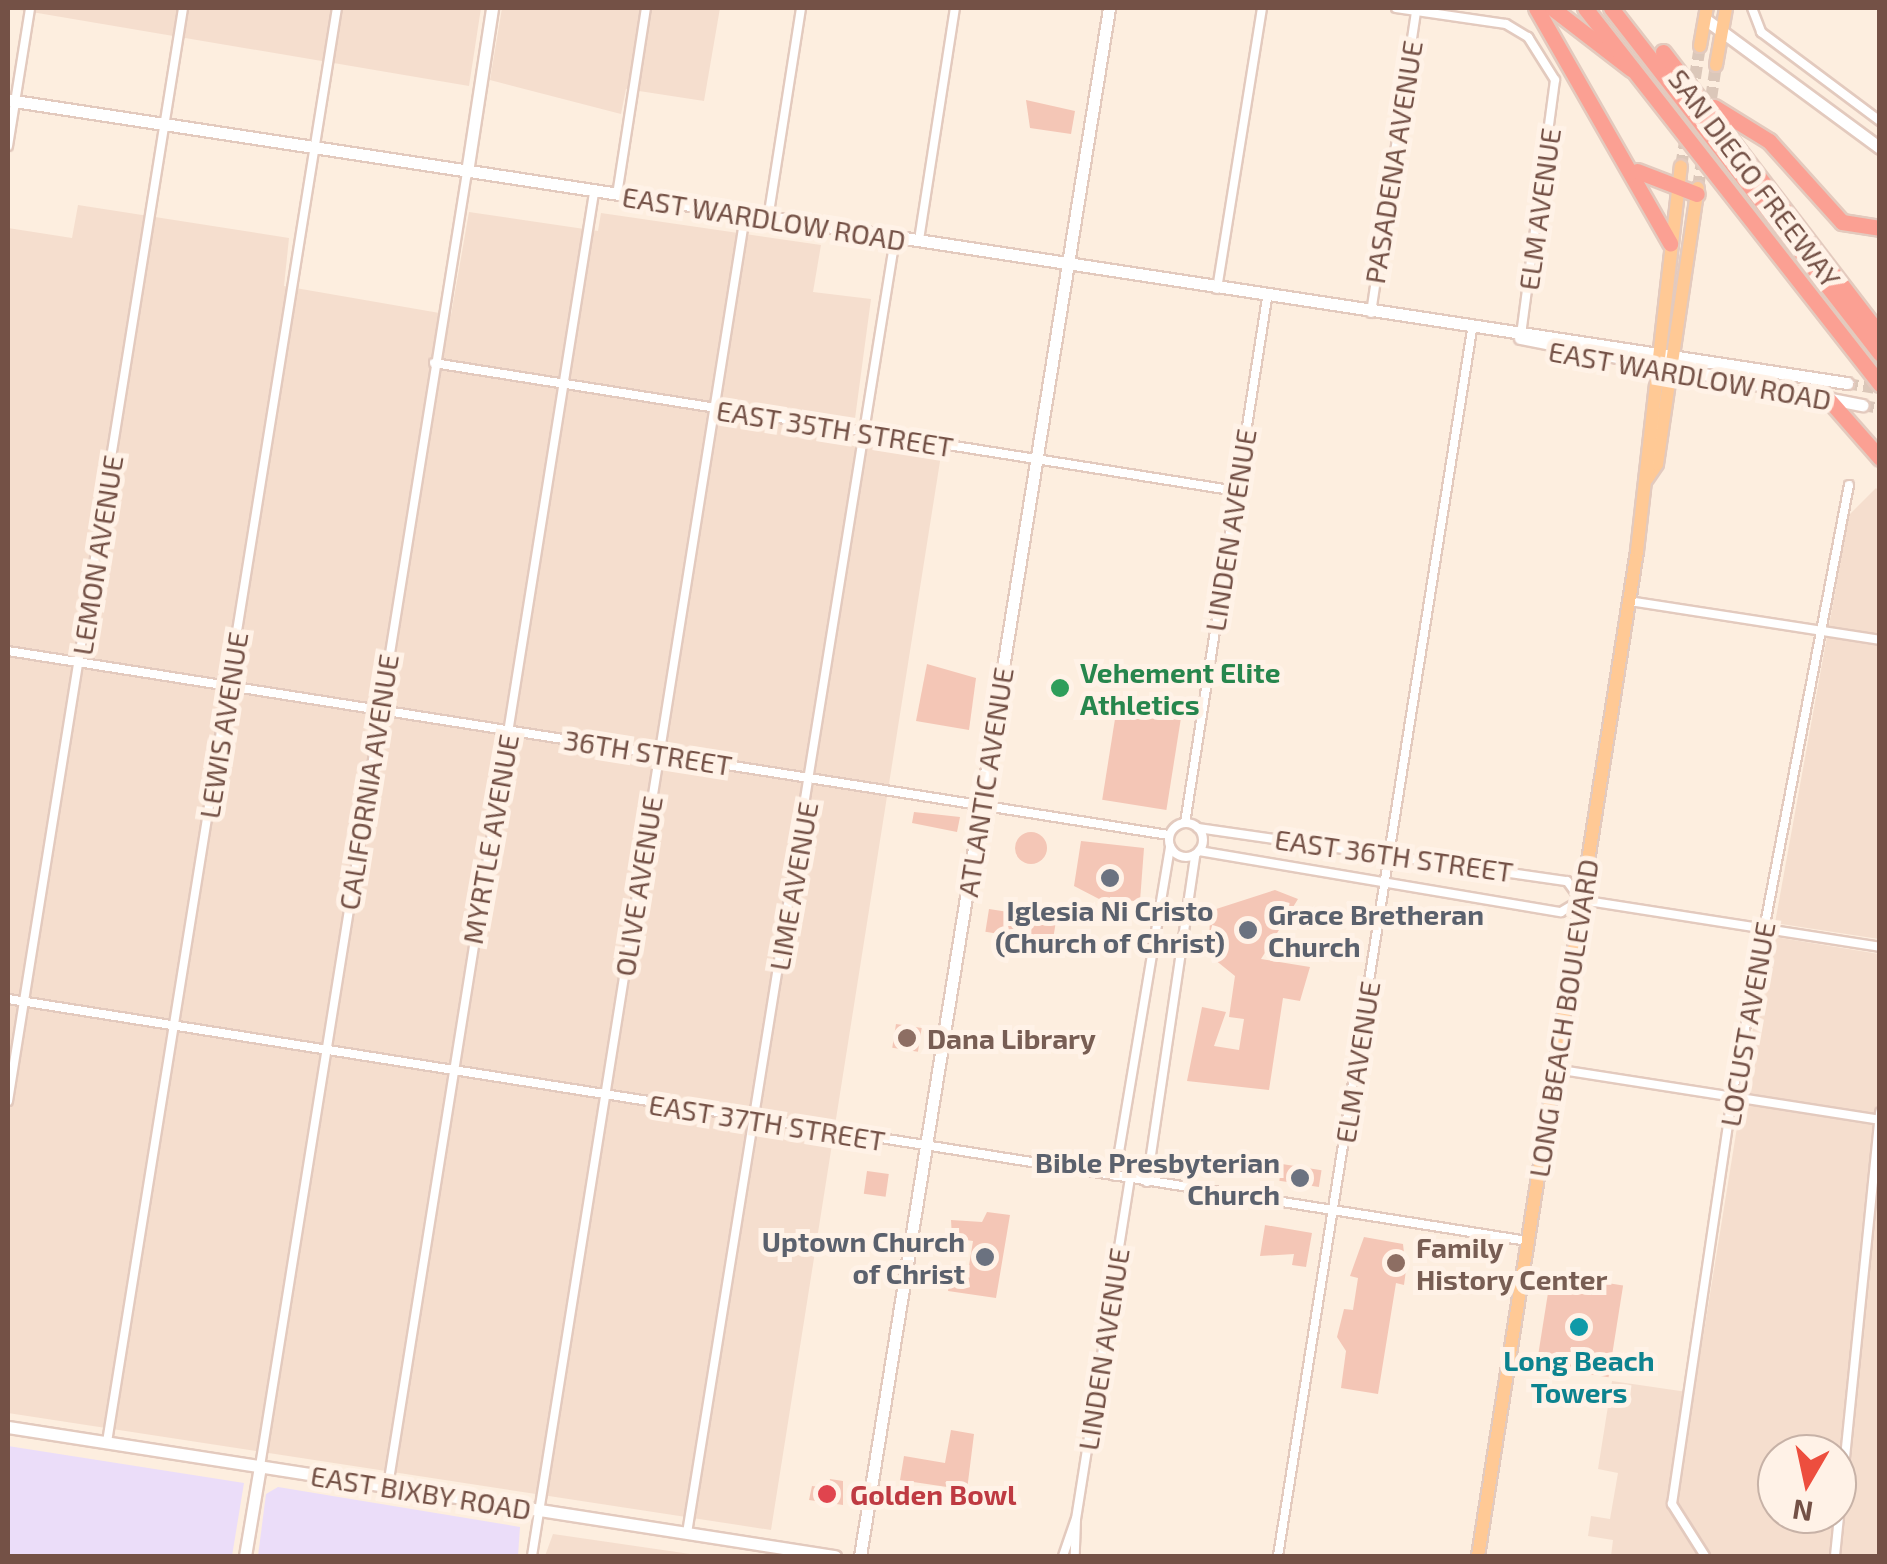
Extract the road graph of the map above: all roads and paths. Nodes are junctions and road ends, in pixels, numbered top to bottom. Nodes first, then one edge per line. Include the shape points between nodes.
1 (30, 8) edge
2 (183, 8) edge
3 (337, 8) edge
4 (492, 8) edge
5 (646, 8) edge
6 (802, 8) edge
7 (955, 8) edge
8 (1109, 8) edge
9 (1262, 8) edge
10 (1396, 8) edge
11 (1536, 8) edge
12 (1552, 8) edge
13 (1584, 8) edge
14 (1611, 8) edge
15 (1624, 8) edge
16 (1726, 8) edge
17 (1752, 8) edge
18 (1416, 11) junction
19 (1706, 13) edge
20 (1722, 31) junction
21 (1700, 46) tunnel mouth
22 (1716, 66) tunnel mouth
23 (1653, 86) junction
24 (1702, 99) junction
25 (11, 101) edge
26 (1880, 121) edge
27 (165, 125) junction
28 (8, 146) edge
29 (316, 148) junction
30 (1880, 148) edge
31 (1630, 166) junction
32 (1682, 167) tunnel mouth
33 (467, 172) junction
34 (1678, 191) junction
35 (1698, 191) joint
36 (594, 192) junction
37 (617, 196) junction
38 (745, 216) junction
39 (768, 219) junction
40 (1875, 227) edge
41 (894, 239) junction
42 (918, 242) junction
43 (1670, 244) junction
44 (1067, 265) junction
45 (1218, 290) junction
46 (1267, 298) junction
47 (1370, 313) junction
48 (1472, 330) junction
49 (1880, 335) edge
50 (1520, 338) junction
51 (1656, 353) junction
52 (1880, 354) edge
53 (1674, 356) junction
54 (434, 363) junction
55 (1880, 364) edge
56 (1654, 369) junction
57 (1671, 372) junction
58 (1847, 383) tunnel mouth
59 (562, 384) junction
60 (1880, 384) edge
61 (1829, 400) junction
62 (1863, 405) tunnel mouth
63 (712, 408) junction
64 (862, 433) junction
65 (1880, 458) edge
66 (1037, 460) junction
67 (1647, 478) junction
68 (1848, 485) dead end
69 (1237, 491) junction
70 (1630, 601) junction
71 (1822, 632) junction
72 (1880, 640) edge
73 (8, 650) edge
74 (80, 662) junction
75 (230, 685) junction
76 (381, 710) junction
77 (509, 731) junction
78 (659, 755) junction
79 (811, 779) junction
80 (981, 806) junction
81 (1185, 823) junction
82 (1198, 828) junction
83 (1169, 835) junction
84 (1170, 847) junction
85 (1390, 852) junction
86 (1197, 853) junction
87 (1385, 884) junction
88 (1581, 900) junction
89 (1765, 928) junction
90 (1880, 947) edge
91 (8, 999) edge
92 (23, 1002) junction
93 (173, 1026) junction
94 (325, 1050) junction
95 (1554, 1069) junction
96 (452, 1070) junction
97 (605, 1096) junction
98 (1732, 1097) junction
99 (8, 1101) edge
100 (1879, 1117) edge
101 (755, 1120) junction
102 (928, 1148) junction
103 (1115, 1176) junction
104 (1130, 1180) junction
105 (1147, 1182) junction
106 (1332, 1210) junction
107 (1527, 1241) junction
108 (8, 1426) edge
109 (108, 1442) junction
110 (260, 1466) junction
111 (388, 1487) junction
112 (540, 1510) junction
113 (1076, 1518) junction
114 (687, 1533) junction
115 (244, 1556) edge
116 (532, 1556) edge
117 (835, 1556) edge
118 (860, 1556) edge
119 (1063, 1556) edge
120 (1075, 1556) edge
121 (1278, 1556) edge
122 (1478, 1556) edge
123 (1706, 1556) edge
124 (1835, 1556) edge

1 - 25 street
2 - 27 street, LEMON AVENUE
3 - 29 street, LEWIS AVENUE
4 - 33 main road, CALIFORNIA AVENUE
5 - 37 street
6 - 39 street
7 - 42 street
8 - 44 main road, ATLANTIC AVENUE
9 - 45 street
10 - 18 street
11 - 31 highway
12 - 23 highway
13 - 23 highway, SAN DIEGO FREEWAY
14 - 52 highway
15 - 24 highway, SAN DIEGO FREEWAY
16 - 20 main road
17 - 26 street via 1761,32
18 - 47 street, PASADENA AVENUE
18 - 50 street, ELM AVENUE via 1506,24 1528,37 1555,80
19 - 20 main road
19 - 21 main road
20 - 22 main road
20 - 30 main road
23 - 55 highway via 1680,99
23 - 60 highway, SAN DIEGO FREEWAY
24 - 40 highway via 1769,142 1833,214
24 - 49 highway, SAN DIEGO FREEWAY
25 - 27 main road, EAST WARDLOW ROAD
25 - 28 street
27 - 29 main road, EAST WARDLOW ROAD
27 - 74 street, LEMON AVENUE
29 - 33 main road, EAST WARDLOW ROAD
29 - 75 street, LEWIS AVENUE
31 - 34 highway
31 - 43 highway
32 - 34 main road, LONG BEACH BOULEVARD
33 - 36 main road, EAST WARDLOW ROAD
33 - 54 street, CALIFORNIA AVENUE
34 - 35 highway
34 - 43 main road, LONG BEACH BOULEVARD
35 - 53 main road, LONG BEACH BOULEVARD
36 - 37 main road, EAST WARDLOW ROAD
36 - 59 street, MYRTLE AVENUE
37 - 38 main road, EAST WARDLOW ROAD
38 - 39 main road, EAST WARDLOW ROAD
38 - 63 street, OLIVE AVENUE
39 - 41 main road, EAST WARDLOW ROAD
41 - 42 main road, EAST WARDLOW ROAD
41 - 64 street, LIME AVENUE
42 - 44 main road, EAST WARDLOW ROAD
43 - 51 main road, LONG BEACH BOULEVARD
44 - 45 main road, EAST WARDLOW ROAD
44 - 66 main road, ATLANTIC AVENUE
45 - 46 main road, EAST WARDLOW ROAD
46 - 47 main road, EAST WARDLOW ROAD
46 - 69 street, LINDEN AVENUE
47 - 48 main road, EAST WARDLOW ROAD
48 - 50 main road, EAST WARDLOW ROAD
48 - 85 street, ELM AVENUE
50 - 51 main road, EAST WARDLOW ROAD
50 - 56 main road, EAST WARDLOW ROAD
51 - 53 main road, EAST WARDLOW ROAD
51 - 56 main road, LONG BEACH BOULEVARD
53 - 57 main road, LONG BEACH BOULEVARD
53 - 58 main road, EAST WARDLOW ROAD
54 - 59 street, EAST 35TH STREET
54 - 76 street, CALIFORNIA AVENUE
56 - 57 main road, EAST WARDLOW ROAD
56 - 67 main road, LONG BEACH BOULEVARD
57 - 61 main road, EAST WARDLOW ROAD
57 - 67 main road, LONG BEACH BOULEVARD
59 - 63 street, EAST 35TH STREET
59 - 77 street, MYRTLE AVENUE
61 - 62 main road, EAST WARDLOW ROAD
61 - 65 highway
63 - 64 street, EAST 35TH STREET
63 - 78 street, OLIVE AVENUE
64 - 66 street, EAST 35TH STREET
64 - 79 street, LIME AVENUE
66 - 69 street, EAST 35TH STREET
66 - 80 main road, ATLANTIC AVENUE
67 - 70 main road, LONG BEACH BOULEVARD
68 - 71 street, LOCUST AVENUE
69 - 81 street, LINDEN AVENUE
70 - 71 street
70 - 88 main road, LONG BEACH BOULEVARD
71 - 72 street
71 - 89 street, LOCUST AVENUE
73 - 74 street, 36TH STREET
74 - 75 street, 36TH STREET
74 - 92 street, LEMON AVENUE
75 - 76 street, 36TH STREET
75 - 93 street, LEWIS AVENUE
76 - 77 street, 36TH STREET
76 - 94 street, CALIFORNIA AVENUE
77 - 78 street, 36TH STREET
77 - 96 street, MYRTLE AVENUE
78 - 79 street, 36TH STREET
78 - 97 street, OLIVE AVENUE
79 - 80 street, 36TH STREET
79 - 101 street, LIME AVENUE
80 - 83 street, 36TH STREET
80 - 102 main road, ATLANTIC AVENUE
81 - 82 street, EAST 36TH STREET
81 - 83 street
82 - 85 street, EAST 36TH STREET
82 - 86 street
83 - 84 street
84 - 86 street, EAST 36TH STREET
84 - 103 street
85 - 87 street, ELM AVENUE
85 - 88 street, EAST 36TH STREET via 1567,882
86 - 87 street, EAST 36TH STREET
86 - 105 street
87 - 88 street, EAST 36TH STREET via 1561,912
87 - 106 street, ELM AVENUE
88 - 89 street, EAST 36TH STREET
88 - 95 main road, LONG BEACH BOULEVARD
89 - 90 street, EAST 36TH STREET
89 - 98 street, LOCUST AVENUE
91 - 92 street, EAST 37TH STREET
92 - 93 street, EAST 37TH STREET
92 - 99 street, LEMON AVENUE
93 - 94 street, EAST 37TH STREET
93 - 109 street, LEWIS AVENUE
94 - 96 street, EAST 37TH STREET
94 - 110 street, CALIFORNIA AVENUE
95 - 98 street
95 - 107 main road, LONG BEACH BOULEVARD
96 - 97 street, EAST 37TH STREET
96 - 111 street, MYRTLE AVENUE
97 - 101 street, EAST 37TH STREET
97 - 112 street, OLIVE AVENUE
98 - 100 street
98 - 123 street, LOCUST AVENUE via 1672,1504
100 - 124 street
101 - 102 street, EAST 37TH STREET
101 - 114 street, LIME AVENUE
102 - 103 street, EAST 37TH STREET
102 - 118 main road, ATLANTIC AVENUE
103 - 104 street, EAST 37TH STREET
104 - 105 street, EAST 37TH STREET
104 - 113 street, LINDEN AVENUE
105 - 106 street, EAST 37TH STREET
106 - 107 street, EAST 37TH STREET
106 - 121 street, ELM AVENUE
107 - 122 main road, LONG BEACH BOULEVARD
108 - 109 main road, EAST BIXBY ROAD
109 - 110 main road, EAST BIXBY ROAD
110 - 111 main road, EAST BIXBY ROAD
110 - 115 main road, CALIFORNIA AVENUE
111 - 112 main road, EAST BIXBY ROAD
112 - 114 main road, EAST BIXBY ROAD
112 - 116 street, OLIVE AVENUE
113 - 119 street
113 - 120 street
114 - 117 main road, EAST BIXBY ROAD

